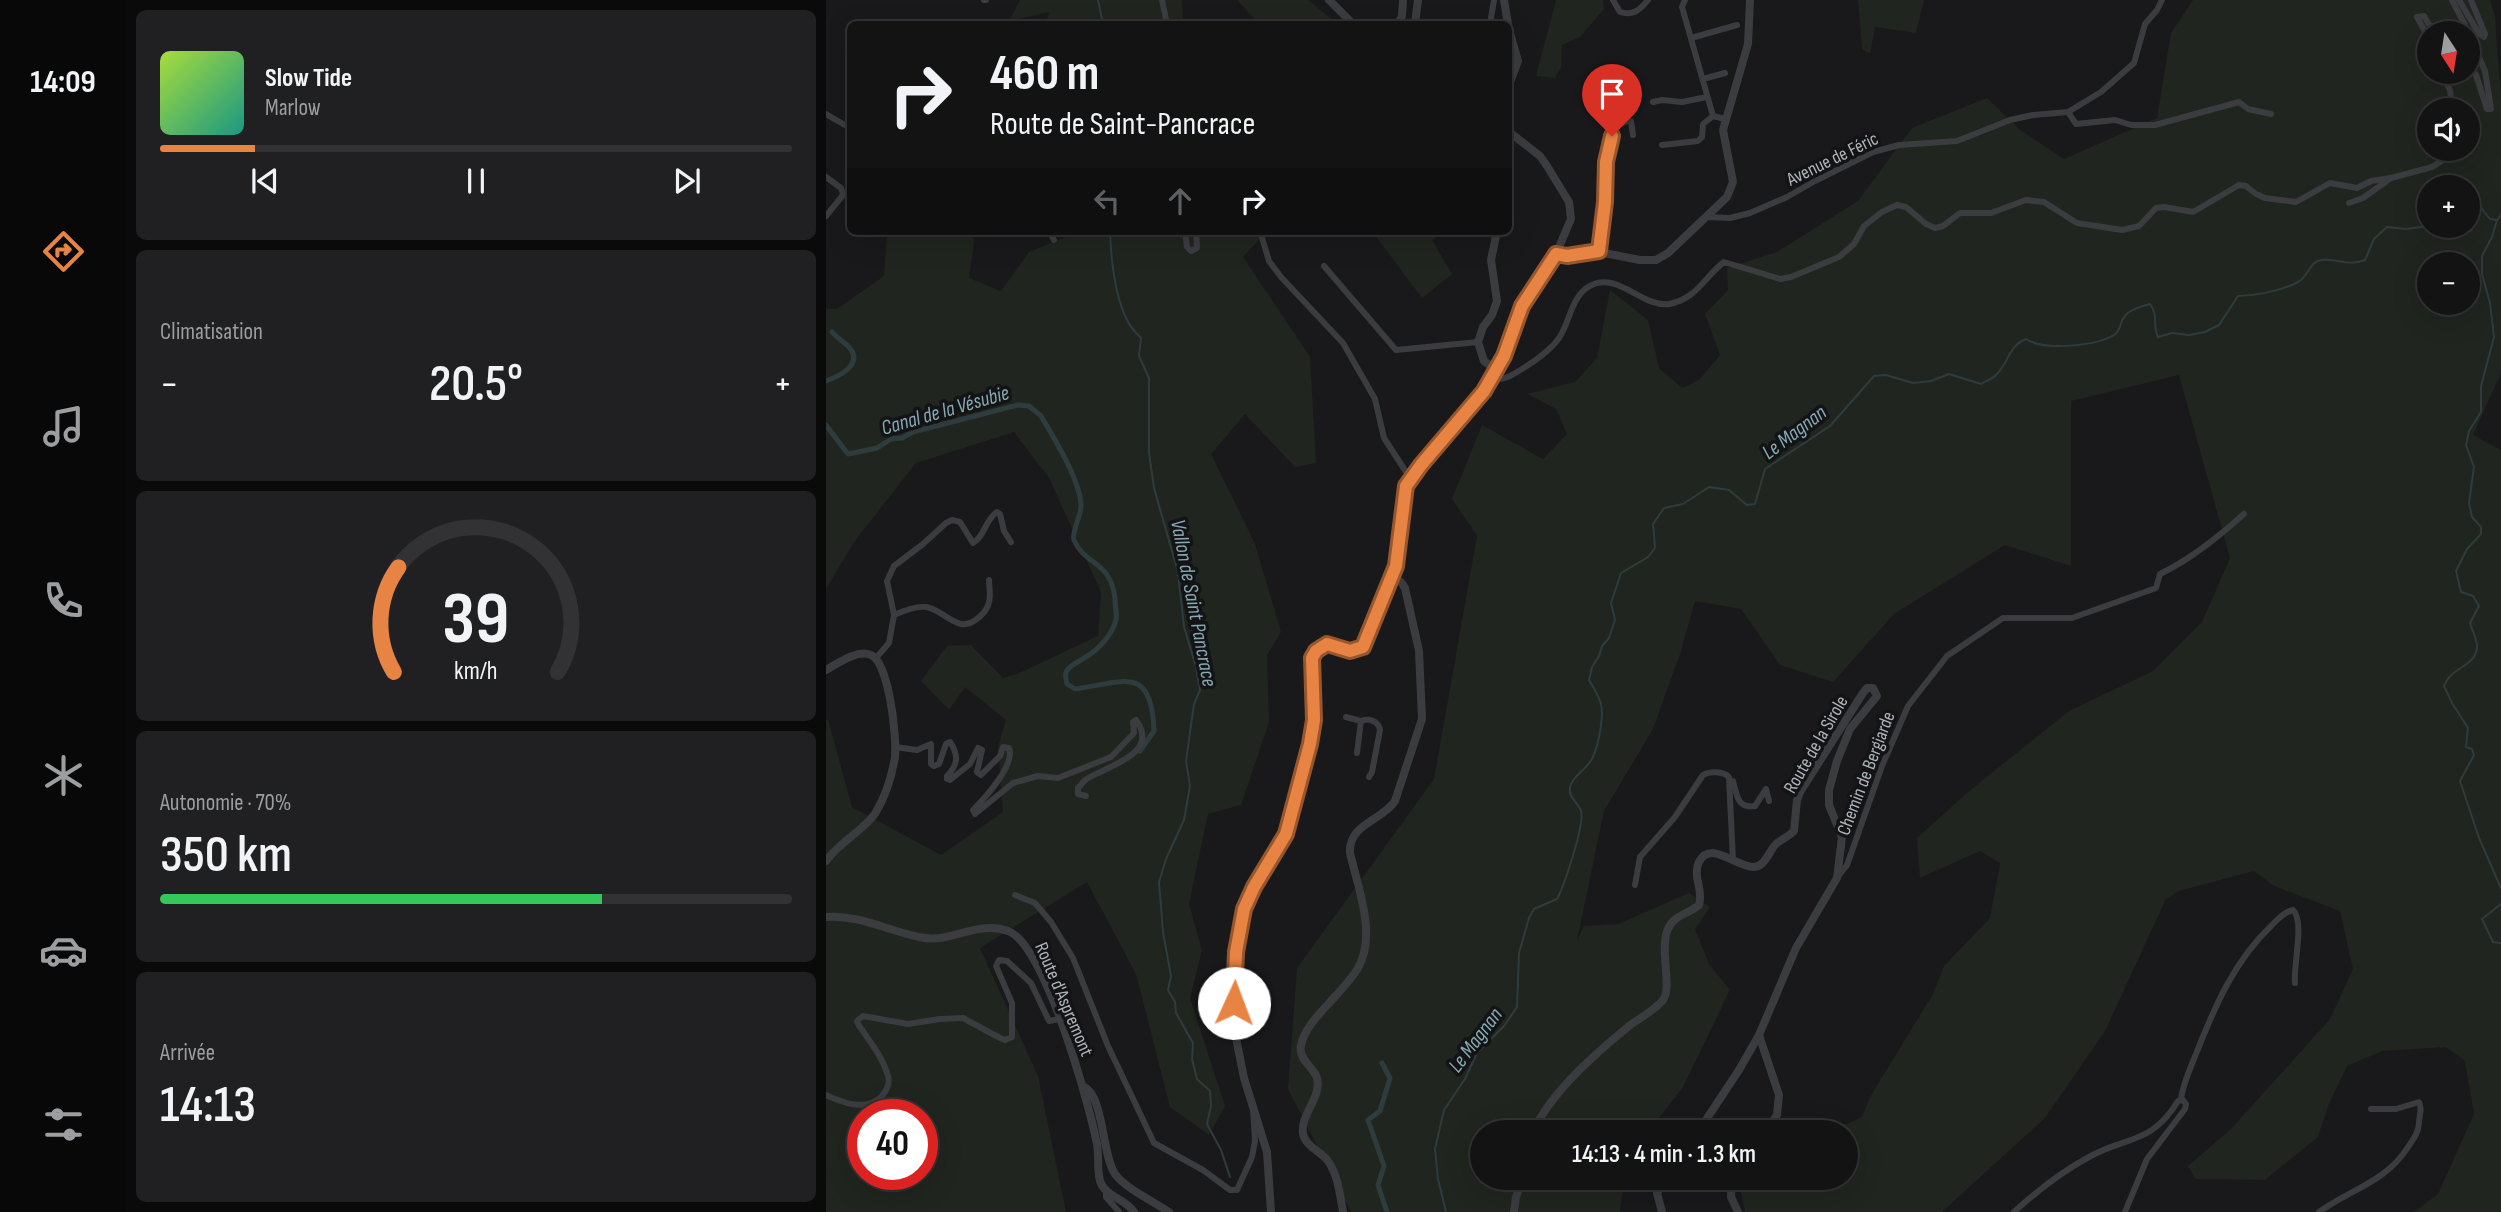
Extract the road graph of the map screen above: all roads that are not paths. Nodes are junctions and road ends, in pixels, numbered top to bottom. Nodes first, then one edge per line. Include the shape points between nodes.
1 (1162, 0) edge
2 (1329, 0) edge
3 (1404, 0) edge
4 (1418, 0) edge
5 (1494, 0) edge
6 (1504, 0) edge
7 (1613, 0) edge
8 (1648, 0) edge
9 (1685, 0) edge
10 (1749, 0) edge
11 (2162, 0) edge
12 (2452, 0) edge
13 (2459, 0) edge
14 (2471, 0) edge
15 (1166, 21) edge
16 (1350, 21) edge
17 (1400, 21) edge
18 (1415, 21) edge
19 (1490, 21) edge
20 (1507, 21) edge
21 (2420, 21) edge
22 (2427, 21) edge
23 (2463, 21) edge
24 (1737, 25) dead end
25 (1690, 37) junction
26 (1512, 39) edge
27 (2480, 61) edge
28 (1725, 73) dead end
29 (1512, 77) edge
30 (1703, 79) junction
31 (2479, 84) edge
32 (1707, 97) junction
33 (1653, 102) dead end
34 (2068, 112) junction
35 (826, 114) edge
36 (2272, 114) dead end
37 (1713, 117) junction
38 (1726, 119) junction
39 (847, 126) edge
40 (1512, 134) edge
41 (1633, 135) dead end
42 (1662, 145) dead end
43 (2441, 161) edge
44 (826, 177) edge
45 (2391, 178) junction
46 (2349, 204) dead end
47 (826, 216) edge
48 (1708, 217) junction
49 (1051, 235) edge
50 (1186, 235) edge
51 (1196, 235) edge
52 (1261, 235) edge
53 (1496, 235) edge
54 (1054, 240) dead end
55 (1599, 251) junction
56 (1556, 254) junction
57 (1324, 266) dead end
58 (1478, 342) junction
59 (1494, 374) junction
60 (1410, 478) junction
61 (2244, 514) dead end
62 (1011, 542) dead end
63 (1392, 576) junction
64 (989, 580) dead end
65 (894, 615) junction
66 (876, 658) junction
67 (826, 670) edge
68 (1346, 717) dead end
69 (1362, 721) junction
70 (895, 747) junction
71 (1357, 753) dead end
72 (1369, 777) dead end
73 (1729, 777) junction
74 (1082, 795) dead end
75 (1769, 801) dead end
76 (826, 861) edge
77 (1734, 861) junction
78 (1837, 878) junction
79 (1635, 885) dead end
80 (1015, 895) dead end
81 (826, 917) edge
82 (2295, 983) dead end
83 (1059, 1018) junction
84 (1759, 1035) junction
85 (1084, 1087) junction
86 (826, 1095) edge
87 (2181, 1099) junction
88 (1254, 1106) junction
89 (2371, 1109) dead end
90 (1540, 1120) edge
91 (1706, 1120) edge
92 (1773, 1120) edge
93 (1518, 1190) edge
94 (1659, 1190) edge
95 (1731, 1190) edge
96 (1106, 1192) junction
97 (1119, 1212) edge
98 (1134, 1212) edge
99 (1169, 1212) edge
100 (1271, 1212) edge
101 (1343, 1212) edge
102 (1514, 1212) edge
103 (1662, 1212) edge
104 (1738, 1212) edge
105 (2014, 1212) edge
106 (2125, 1212) edge
107 (2319, 1212) edge

1 - 15 street
2 - 16 street
3 - 17 street
4 - 18 street
5 - 19 street
6 - 20 street
7 - 8 street via 1620,12 1632,14
9 - 25 street via 1682,7
10 - 38 street via 1748,44
11 - 34 street, Avenue de Féric via 2145,24 2134,62 2101,92
12 - 23 street
13 - 14 street via 2484,37
21 - 22 street via 2417,16
24 - 25 street
25 - 30 street
26 - 29 street via 1518,61
27 - 31 street via 2491,110
28 - 30 street
30 - 32 street
32 - 33 street
32 - 37 street
34 - 36 street via 2076,124 2115,120 2131,125 2155,125 2239,102 2248,109
34 - 48 street, Avenue de Féric via 2010,120 1957,141 1886,148 1750,213
35 - 39 street
37 - 38 street
37 - 42 street via 1703,124 1698,141
38 - 48 street via 1724,138 1732,187
40 - 56 street via 1540,156 1569,202 1571,219
41 - 55 street via 1630,121 1624,121 1608,148
43 - 45 street
44 - 47 street via 843,195
45 - 46 street
45 - 59 street via 2350,188 2330,183 2304,199 2288,202 2265,198 2239,185 2193,212 2156,208 2144,223 2128,230 2077,223 2033,200 1991,213 1960,213 1935,228 1897,205 1864,226 1854,244 1839,257 1791,277 1780,279 1724,262 1704,285 1670,304 1654,304 1604,282 1589,286 1548,351 1507,378
48 - 55 street via 1656,260
49 - 54 street
50 - 51 street via 1191,251 1197,248
52 - 60 street via 1269,261 1281,277 1343,343 1375,399 1384,439
53 - 58 street via 1491,260 1497,301
55 - 56 street
56 - 59 street via 1522,306
57 - 58 street via 1395,350
58 - 59 street
59 - 60 street via 1473,407
60 - 63 street
61 - 78 street, Chemin de Bergiarde via 2212,542 2160,574 2156,588 2072,618 2003,618 1947,656 1908,706 1847,864
62 - 65 street via 997,512 973,543 960,522 946,523 894,566 887,581
63 - 88 street via 1361,649 1350,651 1327,644 1312,658 1314,727 1289,825 1242,917 1234,1003 1239,1057
63 - 101 street via 1405,589 1419,651 1422,722 1395,801 1351,839 1366,939 1362,958 1313,1023 1300,1049 1317,1082 1304,1136 1332,1168
64 - 65 street via 989,603 975,621 964,625 922,607
65 - 66 street via 889,643
66 - 67 street via 858,655
66 - 70 street via 885,680
68 - 69 street
69 - 71 street
69 - 72 street via 1372,720 1380,730
70 - 74 street via 917,750 930,744 930,764 934,766 950,742 957,760 948,780 970,764 978,748 982,750 977,772 981,775 996,762 1003,747 1009,748 1009,766 973,810 975,814 1013,782 1038,776 1058,778 1111,757 1134,733 1136,720 1141,728 1136,751 1085,780 1077,788
70 - 76 street via 891,775 876,812
73 - 75 street via 1743,806 1755,806 1766,789
73 - 77 street
73 - 79 street via 1711,772 1703,775 1640,857
77 - 78 street, Route de la Sirole via 1761,865 1791,834 1797,800 1810,776 1863,693 1873,688 1877,696 1850,729 1829,790 1829,805 1842,837
77 - 90 street, Route de la Sirole via 1717,853 1703,856 1698,867 1699,905 1675,920 1667,932 1664,999 1592,1059 1552,1099
78 - 84 street, Route de la Sirole via 1796,948
80 - 88 street via 1035,903 1073,958 1108,1046 1157,1146 1237,1190 1252,1157
81 - 83 street, Route d'Aspremont via 929,938 990,928 1011,931 1032,955
82 - 87 street via 2299,918 2293,910 2262,934 2233,972 2209,1020
83 - 85 street, Route d'Aspremont
83 - 86 street via 1049,1021 1031,983 1007,961 999,960 996,966 1012,1003 1012,1037 1005,1040 963,1018 908,1024 859,1018 858,1024 888,1075 888,1087 880,1098 864,1105
84 - 91 street, Route de la Sirole
84 - 92 street via 1779,1095
85 - 96 street, Route d'Aspremont via 1099,1177
85 - 99 street via 1091,1092 1115,1174
87 - 105 street via 2147,1135 2088,1157
87 - 106 street via 2185,1110 2147,1159
88 - 100 street via 1269,1164
89 - 107 street via 2419,1102 2417,1134 2390,1171
93 - 102 street
94 - 103 street
95 - 104 street
96 - 97 street
96 - 98 street via 1124,1200

